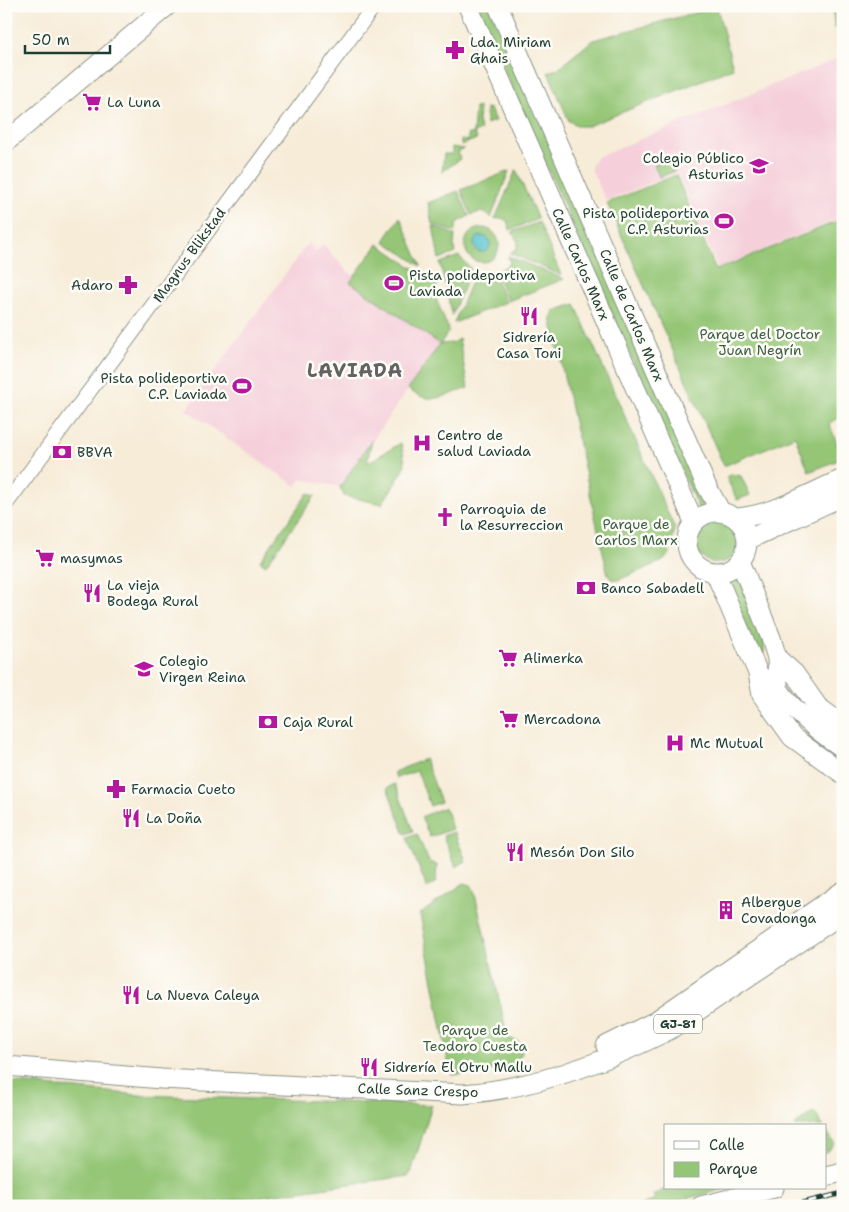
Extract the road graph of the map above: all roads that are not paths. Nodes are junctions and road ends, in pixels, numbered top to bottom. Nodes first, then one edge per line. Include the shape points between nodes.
1 (168, 6) edge
2 (374, 6) edge
3 (468, 6) edge
4 (498, 6) edge
5 (6, 142) edge
6 (843, 479) edge
7 (843, 496) edge
8 (6, 504) edge
9 (728, 515) junction
10 (694, 522) junction
11 (747, 540) junction
12 (740, 561) junction
13 (715, 572) junction
14 (777, 658) junction
15 (758, 673) junction
16 (778, 685) junction
17 (843, 725) edge
18 (843, 748) edge
19 (843, 774) edge
20 (843, 891) edge
21 (843, 913) edge
22 (6, 1066) edge
23 (438, 1091) junction
24 (843, 1172) edge
25 (826, 1176) edge
26 (766, 1190) edge
27 (701, 1206) edge

1 - 5 main road
2 - 8 street, Magnus Blikstad
3 - 10 main road, Calle Carlos Marx
4 - 9 main road, Calle de Carlos Marx via 706,485
6 - 9 main road via 752,517
7 - 11 main road
9 - 10 main road via 705,514
9 - 11 main road via 741,524
10 - 13 main road via 688,531 687,549 693,560
11 - 12 main road
12 - 13 main road via 728,570
12 - 14 main road
13 - 15 main road
14 - 16 main road
14 - 17 main road via 794,673 818,707
15 - 16 main road
15 - 19 main road via 762,695 783,727
16 - 18 main road via 787,702 812,728
20 - 23 main road, Calle Sanz Crespo / GJ-81 via 654,1022 625,1037 588,1053 528,1071 468,1081
21 - 23 main road, Calle Sanz Crespo / GJ-81 via 669,1030 637,1046 571,1072 493,1090 463,1094
22 - 23 main road, Calle Sanz Crespo via 162,1079
24 - 25 main road
26 - 27 main road

